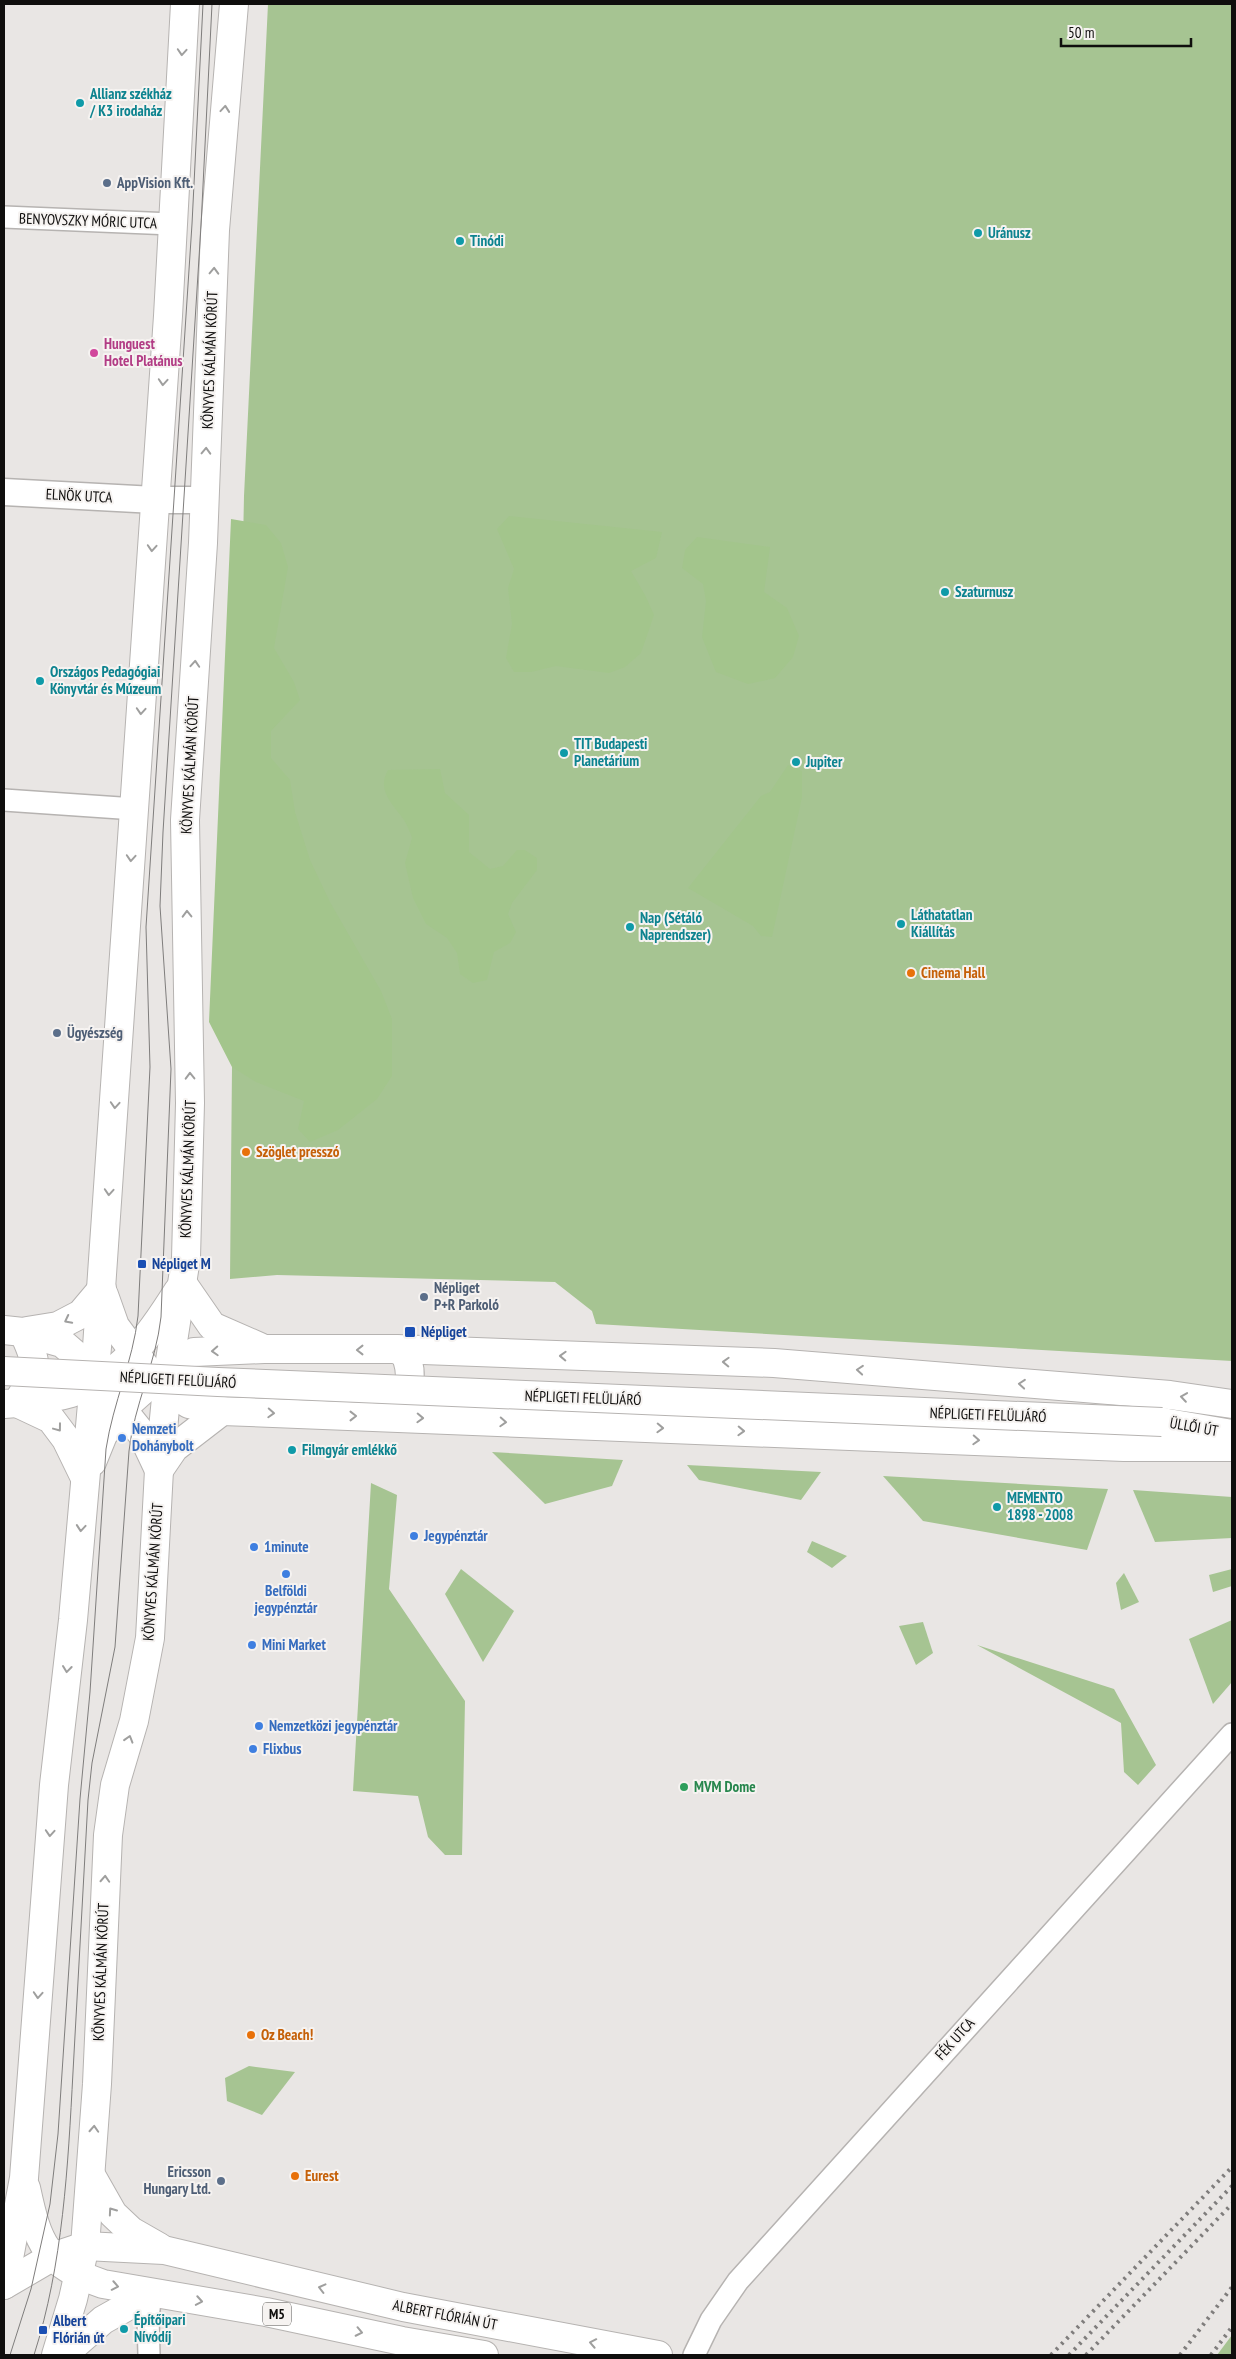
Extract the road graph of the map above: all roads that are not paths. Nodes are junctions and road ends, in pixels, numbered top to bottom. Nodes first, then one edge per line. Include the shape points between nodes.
1 (185, 4) edge
2 (234, 4) edge
3 (4, 217) edge
4 (172, 224) junction
5 (4, 492) edge
6 (155, 500) junction
7 (204, 500) junction
8 (4, 800) edge
9 (134, 810) junction
10 (183, 1284) junction
11 (102, 1289) junction
12 (13, 1331) edge
13 (264, 1349) junction
14 (396, 1349) junction
15 (325, 1350) junction
16 (134, 1352) junction
17 (4, 1371) edge
18 (96, 1379) junction
19 (164, 1379) junction
20 (11, 1403) edge
21 (1232, 1404) edge
22 (123, 1408) junction
23 (222, 1411) junction
24 (321, 1416) junction
25 (385, 1416) junction
26 (1162, 1422) junction
27 (1232, 1422) edge
28 (1232, 1434) edge
29 (1232, 1447) edge
30 (159, 1470) junction
31 (85, 1479) junction
32 (1232, 1734) edge
33 (92, 2177) junction
34 (24, 2178) junction
35 (85, 2246) junction
36 (164, 2250) junction
37 (52, 2257) junction
38 (79, 2276) junction
39 (4, 2285) edge
40 (151, 2293) junction
41 (56, 2355) edge
42 (62, 2355) edge
43 (149, 2355) edge
44 (484, 2355) edge
45 (658, 2355) edge
46 (694, 2355) edge

1 -> 4 main road
7 -> 2 main road, KÖNYVES KÁLMÁN KÖRÚT via 216,230
3 - 4 street, BENYOVSZKY MÓRIC UTCA
4 -> 6 main road
5 - 6 street, ELNÖK UTCA
6 - 7 street, ELNÖK UTCA
6 -> 9 main road
10 -> 7 main road, KÖNYVES KÁLMÁN KÖRÚT via 190,1103 185,820
8 - 9 street
9 -> 11 main road
10 - 13 main road via 212,1326
10 - 16 main road
10 - 19 main road, KÖNYVES KÁLMÁN KÖRÚT
11 -> 12 main road via 81,1314 58,1326
11 - 16 main road via 115,1326
11 - 18 main road
12 - 18 main road via 62,1343 84,1362
12 - 20 main road via 35,1356 31,1381
13 - 15 main road
13 -> 19 main road via 194,1352
14 -> 15 main road
21 -> 14 main road via 1160,1395 774,1364
14 - 25 main road via 405,1354 411,1367 410,1380 404,1395
15 - 24 main road via 312,1356 305,1371 304,1387
16 - 18 main road via 120,1366
16 - 19 main road
17 - 26 main road, NÉPLIGETI FELÜLJÁRÓ, bridge
18 - 20 main road via 71,1393
18 - 22 main road
18 - 31 main road
19 - 22 main road
19 - 23 main road via 189,1404
19 - 30 main road, KÖNYVES KÁLMÁN KÖRÚT
20 -> 31 main road via 51,1419 66,1439
22 - 30 main road via 142,1434
22 - 31 main road via 103,1435
23 -> 24 main road
23 - 30 main road via 174,1448
24 -> 25 main road
25 -> 29 main road via 1124,1447
26 - 27 main road, ÜLLŐI ÚT
26 - 28 main road, ÜLLŐI ÚT
33 -> 30 main road, KÖNYVES KÁLMÁN KÖRÚT via 108,1835 115,1786 134,1721 150,1638
31 -> 34 main road via 54,1785
32 - 46 street, FÉK UTCA via 738,2281 711,2320
33 - 35 main road, KÖNYVES KÁLMÁN KÖRÚT
36 -> 33 main road, M5 via 131,2232 119,2220
34 - 37 main road, M5 via 32,2219 40,2240
34 - 39 main road
35 - 36 main road, ALBERT FLÓRIÁN ÚT
35 - 37 main road
35 - 38 main road, KÖNYVES KÁLMÁN KÖRÚT
45 -> 36 main road, ALBERT FLÓRIÁN ÚT / M5 via 403,2307
37 - 38 main road, M5
37 - 39 main road
38 -> 40 main road, M5
38 - 41 main road, KÖNYVES KÁLMÁN KÖRÚT
40 - 42 main road via 103,2320
40 - 43 street
40 -> 44 main road, M5

